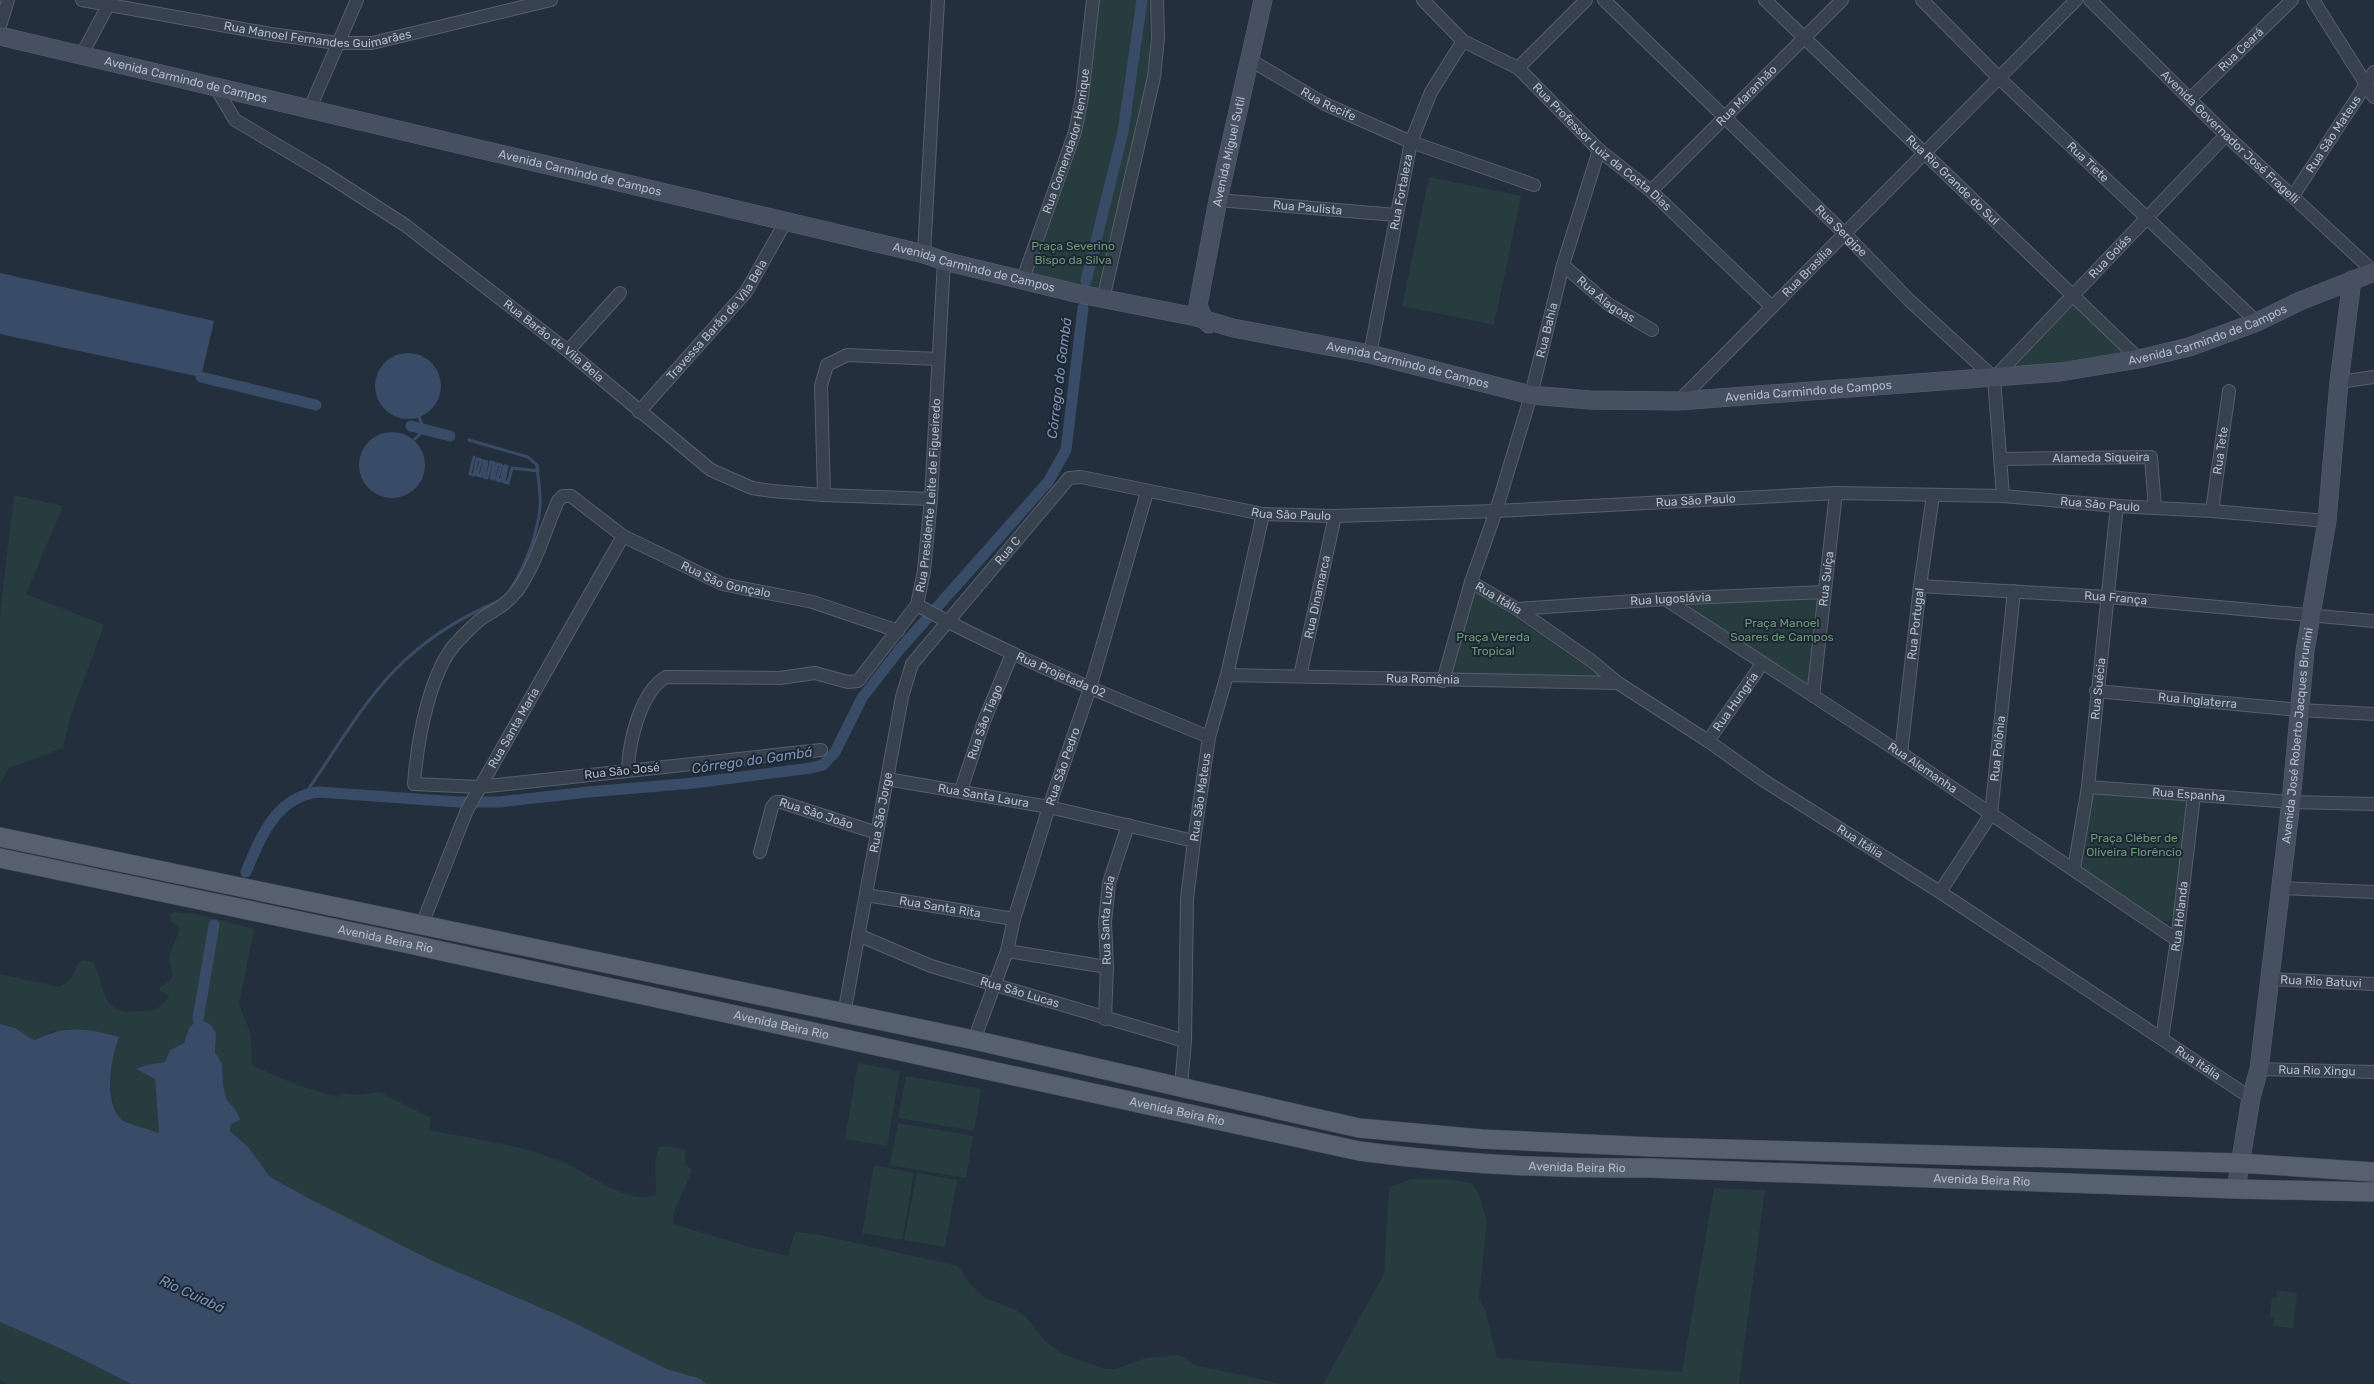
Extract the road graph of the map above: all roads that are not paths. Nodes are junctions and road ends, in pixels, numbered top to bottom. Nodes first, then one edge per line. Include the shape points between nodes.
1 (8, 0) edge
2 (82, 0) edge
3 (357, 0) edge
4 (551, 0) edge
5 (938, 0) edge
6 (1093, 0) edge
7 (1157, 0) edge
8 (1263, 0) edge
9 (1424, 0) edge
10 (1586, 0) edge
11 (1604, 0) edge
12 (1765, 0) edge
13 (1842, 0) edge
14 (1922, 0) edge
15 (2076, 0) edge
16 (2090, 0) edge
17 (2292, 0) edge
18 (2313, 0) edge
19 (109, 3) edge
20 (0, 26) edge
21 (0, 36) edge
22 (1805, 38) junction
23 (1463, 41) junction
24 (337, 43) junction
25 (81, 56) junction
26 (1250, 60) junction
27 (1518, 68) junction
28 (2374, 72) edge
29 (1999, 78) junction
30 (2365, 84) junction
31 (214, 85) junction
32 (2374, 97) edge
33 (2190, 99) junction
34 (310, 108) junction
35 (1725, 117) junction
36 (2226, 135) junction
37 (1411, 142) junction
38 (1600, 150) junction
39 (1924, 153) junction
40 (1534, 185) dead end
41 (1651, 191) junction
42 (2293, 196) junction
43 (1218, 200) junction
44 (1396, 215) junction
45 (2147, 218) junction
46 (786, 221) junction
47 (1845, 234) junction
48 (924, 254) junction
49 (944, 261) junction
50 (1563, 265) junction
51 (2374, 272) edge
52 (1023, 279) junction
53 (2352, 280) junction
54 (620, 293) dead end
55 (2073, 295) junction
56 (1103, 299) junction
57 (1772, 307) junction
58 (1196, 317) junction
59 (2257, 322) junction
60 (1652, 330) dead end
61 (568, 351) junction
62 (1370, 354) junction
63 (938, 359) junction
64 (2139, 359) junction
65 (2374, 377) edge
66 (1994, 378) junction
67 (2339, 382) junction
68 (2229, 391) dead end
69 (1531, 394) junction
70 (1679, 401) junction
71 (638, 412) junction
72 (2000, 459) junction
73 (1069, 478) joint
74 (1147, 492) junction
75 (1836, 493) junction
76 (824, 495) junction
77 (1933, 495) junction
78 (2003, 496) junction
79 (931, 499) junction
80 (2117, 506) junction
81 (2155, 508) junction
82 (2212, 510) junction
83 (1496, 511) junction
84 (1263, 514) junction
85 (1335, 516) junction
86 (2327, 521) junction
87 (623, 536) junction
88 (1471, 582) junction
89 (1920, 586) junction
90 (2014, 591) junction
91 (1825, 592) junction
92 (2108, 597) junction
93 (1665, 599) junction
94 (919, 606) junction
95 (1517, 609) junction
96 (2311, 617) junction
97 (943, 621) junction
98 (2374, 621) edge
99 (898, 631) junction
100 (1012, 654) junction
101 (1762, 664) junction
102 (1227, 675) junction
103 (1300, 676) junction
104 (1443, 681) junction
105 (1618, 683) junction
106 (1090, 688) junction
107 (2096, 691) junction
108 (1813, 696) junction
109 (2300, 710) junction
110 (2374, 714) edge
111 (1209, 737) junction
112 (1708, 741) junction
113 (821, 750) dead end
114 (1901, 753) junction
115 (628, 770) junction
116 (888, 779) junction
117 (422, 784) joint
118 (480, 787) junction
119 (2088, 787) junction
120 (961, 790) junction
121 (2194, 795) junction
122 (2291, 802) junction
123 (2374, 804) edge
124 (1049, 807) junction
125 (1991, 814) junction
126 (1128, 825) junction
127 (877, 832) junction
128 (0, 837) edge
129 (1194, 841) junction
130 (760, 852) dead end
131 (0, 858) edge
132 (2074, 869) junction
133 (2281, 888) junction
134 (1940, 892) junction
135 (2374, 892) edge
136 (866, 895) junction
137 (1014, 919) junction
138 (421, 927) junction
139 (858, 935) junction
140 (2177, 940) junction
141 (1007, 951) junction
142 (1107, 967) junction
143 (2269, 980) junction
144 (2374, 984) edge
145 (996, 985) junction
146 (844, 1014) junction
147 (1105, 1019) junction
148 (2162, 1039) junction
149 (970, 1040) junction
150 (1184, 1041) junction
151 (951, 1063) junction
152 (2259, 1068) junction
153 (2374, 1072) edge
154 (1181, 1086) junction
155 (1110, 1095) junction
156 (2251, 1098) junction
157 (1552, 1142) junction
158 (1581, 1144) junction
159 (1998, 1157) junction
160 (2239, 1163) junction
161 (1543, 1166) junction
162 (1572, 1168) junction
163 (2374, 1172) edge
164 (1998, 1181) junction
165 (2236, 1189) junction
166 (2374, 1192) edge

1 - 20 street
2 - 19 street, Rua Manoel Fernandes Guimarães
3 - 24 street
4 - 24 street, Rua Manoel Fernandes Guimarães via 372,43
5 - 48 street
6 - 52 street, Rua Comendador Henrique via 1075,132
7 - 56 street via 1154,77
8 - 26 main road, Avenida Miguel Sutil
9 - 23 street, Rua Professor Luiz da Costa Dias
10 - 27 street
11 - 35 street, Rua Sergipe
12 - 22 street, Rua Rio Grande do Sul
13 - 22 street, Rua Maranhão
14 - 29 street, Rua Tiete
15 - 29 street, Rua Brasília
16 - 33 street, Avenida Governador José Fragelli
17 - 33 street, Rua Ceará
18 - 30 street
19 - 24 street, Rua Manoel Fernandes Guimarães via 271,34
19 - 25 street
21 - 25 main road, Avenida Carmindo de Campos
22 - 35 street, Rua Maranhão
22 - 39 street, Rua Rio Grande do Sul
23 - 27 street, Rua Professor Luiz da Costa Dias
23 - 37 street, Rua Fortaleza via 1431,92
24 - 34 street
25 - 31 main road, Avenida Carmindo de Campos
26 - 37 street, Rua Recife via 1325,104
26 - 43 main road, Avenida Miguel Sutil
27 - 38 street, Rua Professor Luiz da Costa Dias
28 - 30 street, Rua São Mateus
29 - 39 street, Rua Brasília
29 - 45 street, Rua Tiete
30 - 32 street
30 - 42 street, Rua São Mateus
31 - 34 main road, Avenida Carmindo de Campos
31 - 61 street, Rua Barão de Vila Bela via 235,120 405,225
33 - 36 street, Avenida Governador José Fragelli
34 - 46 main road, Avenida Carmindo de Campos
35 - 41 street, Rua Maranhão
35 - 47 street, Rua Sergipe
36 - 42 street, Avenida Governador José Fragelli
36 - 45 street, Rua Goiás
37 - 40 street, Rua Recife
37 - 44 street, Rua Fortaleza
38 - 41 street, Rua Professor Luiz da Costa Dias
38 - 50 street, Rua Bahia
39 - 47 street, Rua Brasília
39 - 55 street, Rua Rio Grande do Sul
41 - 57 street, Rua Professor Luiz da Costa Dias
42 - 51 street, Avenida Governador José Fragelli
43 - 44 street, Rua Paulista
43 - 58 main road, Avenida Miguel Sutil
44 - 62 street, Rua Fortaleza
45 - 55 street, Rua Goiás
45 - 59 street, Rua Tiete
46 - 48 main road, Avenida Carmindo de Campos
46 - 71 street, Travessa Barão de Vila Bela via 746,292
47 - 57 street, Rua Brasília
47 - 66 street, Rua Sergipe via 1909,300
48 - 49 main road, Avenida Carmindo de Campos
49 - 52 main road, Avenida Carmindo de Campos
49 - 63 street, Rua Presidente Leite de Figueiredo
50 - 60 street, Rua Alagoas via 1608,304
50 - 69 street, Rua Bahia
51 - 53 main road, Avenida Carmindo de Campos
52 - 56 main road, Avenida Carmindo de Campos
53 - 59 main road, Avenida Carmindo de Campos
53 - 67 main road, Avenida José Roberto Jacques Brunini
54 - 61 street
55 - 64 street, Rua Rio Grande do Sul
55 - 66 street, Rua Goiás
56 - 58 main road, Avenida Carmindo de Campos
57 - 70 street, Rua Brasília
58 - 62 main road, Avenida Carmindo de Campos
59 - 64 main road, Avenida Carmindo de Campos via 2189,347
61 - 71 street, Rua Barão de Vila Bela
62 - 69 main road, Avenida Carmindo de Campos
63 - 76 street via 847,355 828,365 821,386
63 - 79 street, Rua Presidente Leite de Figueiredo
64 - 66 main road, Avenida Carmindo de Campos via 2060,372
65 - 67 street
66 - 70 main road, Avenida Carmindo de Campos
66 - 72 street
67 - 86 main road, Avenida José Roberto Jacques Brunini
68 - 82 street, Rua Tete
69 - 70 main road, Avenida Carmindo de Campos via 1590,400
69 - 83 street, Rua Bahia
71 - 76 street, Rua Barão de Vila Bela via 700,462 733,481 752,488
72 - 78 street
72 - 81 street, Alameda Siqueira via 2151,457
73 - 74 street, Rua São Paulo via 1081,477
73 - 97 street, Rua C
74 - 84 street, Rua São Paulo
74 - 106 street, Rua São Pedro
75 - 77 street, Rua São Paulo
75 - 83 street, Rua São Paulo
75 - 91 street, Rua Suíça
76 - 79 street, Rua Barão de Vila Bela
77 - 78 street, Rua São Paulo
77 - 89 street, Rua Portugal
78 - 80 street, Rua São Paulo
79 - 94 street, Rua Presidente Leite de Figueiredo
80 - 81 street, Rua São Paulo
80 - 92 street, Rua Suécia
81 - 82 street, Rua São Paulo
82 - 86 street, Rua São Paulo
83 - 85 street, Rua São Paulo
83 - 88 street
84 - 85 street, Rua São Paulo
84 - 102 street, Rua São Mateus
85 - 103 street, Rua Dinamarca
86 - 96 main road, Avenida José Roberto Jacques Brunini
87 - 99 street, Rua São Gonçalo via 722,584 813,602
87 - 117 street, Rua São Gonçalo via 571,496 563,496 558,501 532,567 518,589 506,605 480,620 456,642 432,684 415,768 414,784
87 - 118 street, Rua Santa Maria
88 - 95 street, Rua Itália
88 - 104 street
89 - 90 street, Rua França
89 - 114 street, Rua Portugal
90 - 92 street, Rua França
90 - 125 street, Rua Polônia
91 - 93 street, Rua Iugoslávia
91 - 108 street, Rua Suíça
92 - 96 street, Rua França
92 - 107 street, Rua Suécia
93 - 95 street, Rua Iugoslávia
93 - 101 street, Rua Alemanha
94 - 97 street, Rua Projetada 02
94 - 99 street, Rua Presidente Leite de Figueiredo
95 - 105 street, Rua Itália
96 - 98 street, Rua França
96 - 109 main road, Avenida José Roberto Jacques Brunini
97 - 100 street, Rua Projetada 02
97 - 116 street, Rua São Jorge via 912,664 902,697
99 - 115 street, Rua Presidente Leite de Figueiredo via 863,677 854,682 816,673 780,678 666,677 652,690 644,704 628,753
100 - 106 street, Rua Projetada 02
100 - 120 street, Rua São Tiago via 984,721
101 - 108 street, Rua Alemanha
101 - 112 street, Rua Hungria
102 - 103 street, Rua Romênia
102 - 111 street, Rua São Mateus
103 - 104 street, Rua Romênia
104 - 105 street, Rua Romênia
105 - 112 street, Rua Itália
106 - 111 street, Rua Projetada 02
106 - 124 street, Rua São Pedro
107 - 109 street, Rua Inglaterra
107 - 119 street, Rua Suécia
108 - 114 street, Rua Alemanha
109 - 110 street, Rua Inglaterra
109 - 122 main road, Avenida José Roberto Jacques Brunini
111 - 129 street, Rua São Mateus
112 - 134 street, Rua Itália via 1762,780
113 - 115 street, Rua São José
114 - 125 street, Rua Alemanha
115 - 118 street, Rua São José
116 - 120 street, Rua Santa Laura
116 - 127 street, Rua São Jorge
117 - 118 street, Rua São José
118 - 138 street, Rua Santa Maria via 467,810
119 - 121 street, Rua Espanha
119 - 132 street, Rua Suécia
120 - 124 street, Rua Santa Laura
121 - 122 street, Rua Espanha
121 - 140 street, Rua Holanda
122 - 123 street, Rua Espanha
122 - 133 main road, Avenida José Roberto Jacques Brunini
124 - 126 street, Rua Santa Laura
124 - 137 street, Rua São Pedro
125 - 132 street, Rua Alemanha
125 - 134 street, Rua Polônia
126 - 129 street, Rua Santa Laura
126 - 142 street, Rua Santa Luzia via 1109,883 1105,922
127 - 130 street, Rua São João via 776,802 772,806
127 - 136 street, Rua São Jorge
128 - 138 main road, Avenida Beira Rio
129 - 150 street, Rua São Mateus via 1187,899
131 - 151 main road, Avenida Beira Rio
132 - 140 street, Rua Alemanha
133 - 135 street
133 - 143 main road, Avenida José Roberto Jacques Brunini
134 - 148 street, Rua Itália
136 - 137 street, Rua Santa Rita
136 - 139 street, Rua São Jorge
137 - 141 street, Rua São Pedro
138 - 146 main road, Avenida Beira Rio
139 - 145 street, Rua São Lucas via 931,966
139 - 146 street, Rua São Jorge
140 - 148 street, Rua Holanda
141 - 142 street
141 - 145 street, Rua São Pedro
142 - 147 street, Rua Santa Luzia
143 - 144 street, Rua Rio Batuvi
143 - 152 main road, Avenida José Roberto Jacques Brunini
145 - 147 street, Rua São Lucas
145 - 149 street, Rua São Pedro
146 - 149 main road, Avenida Beira Rio
147 - 150 street, Rua São Lucas
148 - 156 street, Rua Itália
149 - 151 main road via 950,1054
149 - 154 main road, Avenida Beira Rio
150 - 154 street, Rua São Mateus
151 - 155 main road, Avenida Beira Rio
152 - 153 street, Rua Rio Xingu
152 - 156 main road, Avenida José Roberto Jacques Brunini
154 - 155 main road via 1165,1098
154 - 157 main road, Avenida Beira Rio via 1359,1128
155 - 161 main road, Avenida Beira Rio via 1359,1151 1411,1158
156 - 160 main road, Avenida José Roberto Jacques Brunini
157 - 158 main road, Avenida Beira Rio
157 - 161 main road via 1555,1156
158 - 159 main road, Avenida Beira Rio
158 - 162 main road via 1569,1154
159 - 160 main road, Avenida Beira Rio
159 - 164 main road via 2003,1168
160 - 163 main road, Avenida Beira Rio
160 - 165 main road, Avenida José Roberto Jacques Brunini
161 - 162 main road, Avenida Beira Rio
162 - 164 main road, Avenida Beira Rio
164 - 165 main road, Avenida Beira Rio
165 - 166 main road, Avenida Beira Rio

